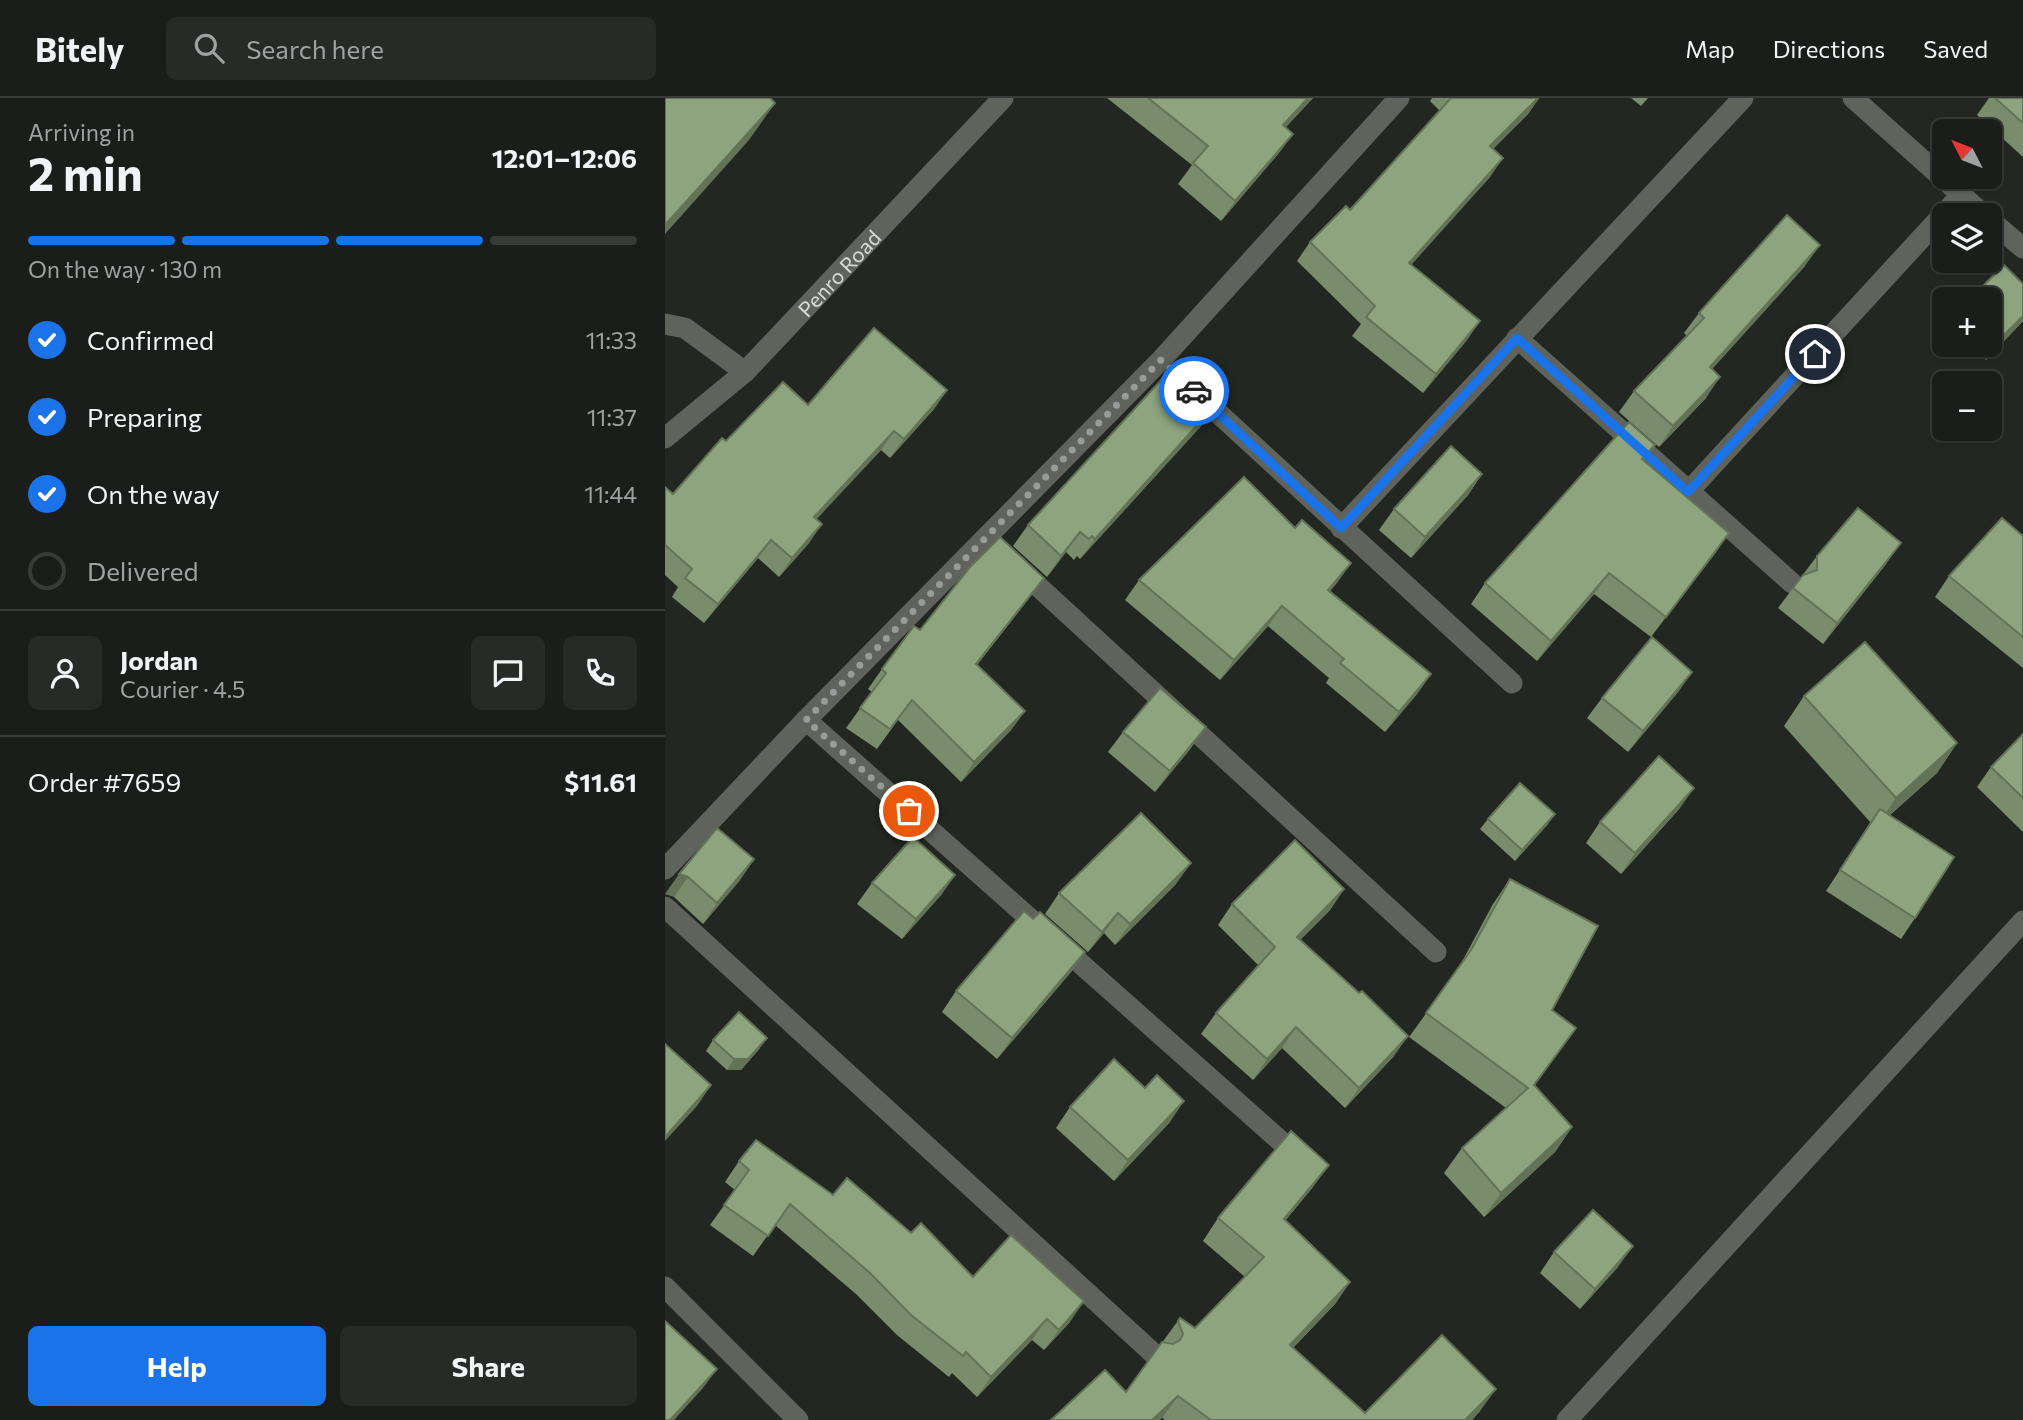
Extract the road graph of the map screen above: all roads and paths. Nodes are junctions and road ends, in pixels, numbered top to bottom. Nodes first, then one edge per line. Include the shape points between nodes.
1 (1003, 98) edge
2 (1399, 98) edge
3 (1743, 98) edge
4 (1853, 98) edge
5 (1961, 195) junction
6 (1971, 203) edge
7 (2002, 230) edge
8 (2023, 248) edge
9 (665, 324) edge
10 (1517, 338) junction
11 (1161, 360) junction
12 (745, 372) junction
13 (665, 438) edge
14 (1688, 492) junction
15 (1341, 528) junction
16 (985, 538) junction
17 (1792, 583) dead end
18 (1512, 683) dead end
19 (806, 720) junction
20 (665, 869) edge
21 (665, 907) edge
22 (2023, 921) edge
23 (1436, 952) dead end
24 (1320, 1177) edge
25 (665, 1287) edge
26 (1154, 1354) edge
27 (798, 1420) edge
28 (1567, 1420) edge

1 - 12 street, Penro Road
2 - 11 street
3 - 10 street
4 - 5 street
5 - 6 street
5 - 14 street
7 - 8 street
9 - 12 street via 685,328
10 - 14 street
10 - 15 street
11 - 15 street
11 - 16 street
12 - 13 street, Penro Road
14 - 17 street
15 - 18 street
16 - 19 street
16 - 23 street
19 - 20 street
19 - 24 street
21 - 26 street
22 - 28 street
25 - 27 street

